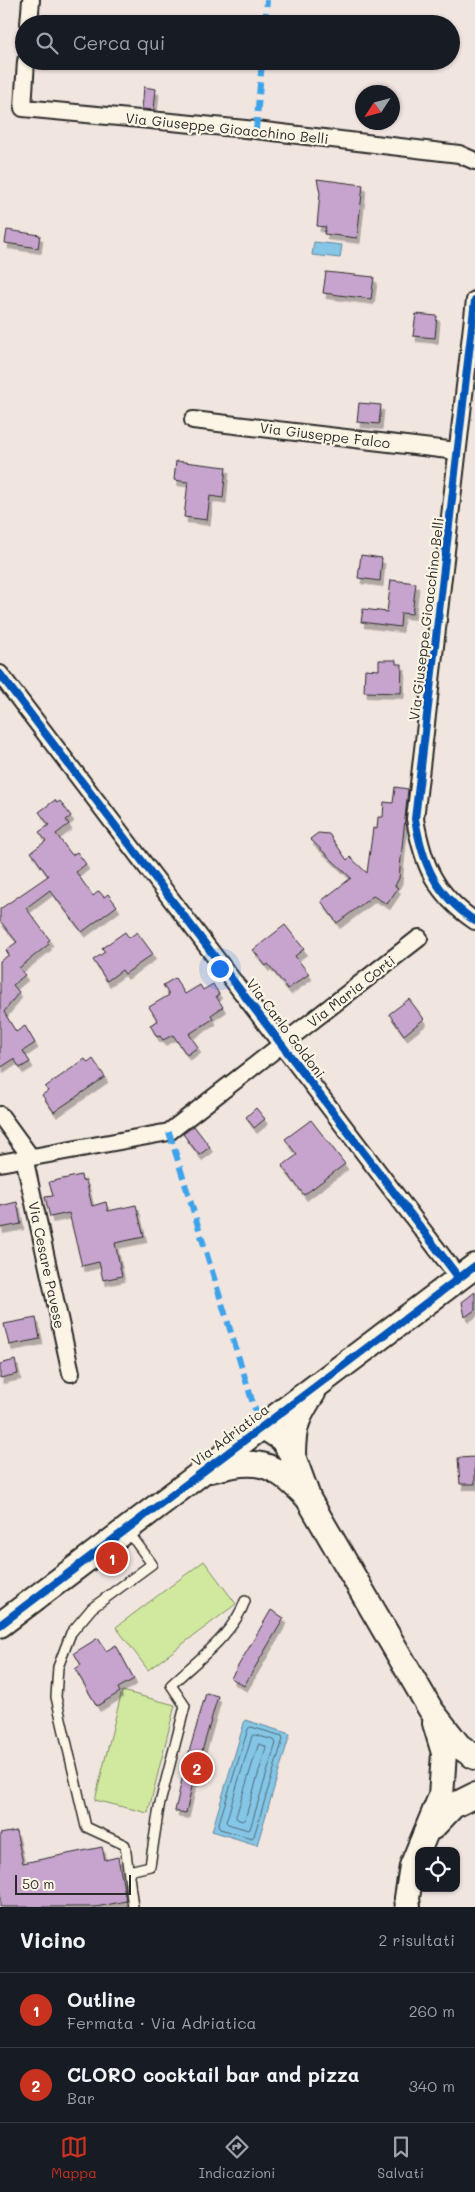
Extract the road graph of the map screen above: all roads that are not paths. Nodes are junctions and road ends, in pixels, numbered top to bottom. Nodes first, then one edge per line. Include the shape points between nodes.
1 (31, 0) edge
2 (30, 15) edge
3 (25, 70) edge
4 (475, 162) edge
5 (475, 300) edge
6 (193, 420) dead end
7 (458, 451) junction
8 (0, 674) edge
9 (475, 921) edge
10 (419, 938) dead end
11 (283, 1044) junction
12 (0, 1115) edge
13 (27, 1157) junction
14 (0, 1163) edge
15 (467, 1272) edge
16 (71, 1373) dead end
17 (320, 1383) junction
18 (262, 1426) junction
19 (285, 1464) junction
20 (202, 1472) junction
21 (127, 1530) junction
22 (245, 1601) dead end
23 (0, 1625) edge
24 (431, 1710) junction
25 (475, 1757) edge
26 (475, 1795) edge
27 (426, 1836) junction
28 (128, 1871) junction
29 (133, 1907) edge
30 (408, 1907) edge

1 - 2 street
3 - 4 street, Via Giuseppe Gioacchino Belli via 23,108 256,130 459,154
5 - 7 street, Via Giuseppe Gioacchino Belli
6 - 7 street, Via Giuseppe Falco
7 - 9 street, Via Giuseppe Gioacchino Belli via 416,819 421,850 432,878 452,902
8 - 11 street, Via Carlo Goldoni
10 - 11 street, Via Maria Corti
11 - 13 street, Via Maria Corti via 169,1132
11 - 15 street, Via Carlo Goldoni
12 - 13 street
13 - 14 street, Via Maria Corti
13 - 16 street, Via Cesare Pavese
15 - 17 street, Via Adriatica
17 - 18 street, Via Adriatica
17 - 19 street via 302,1408
18 - 19 street via 261,1441 268,1458
18 - 20 street, Via Adriatica
19 - 20 street via 237,1463
19 - 24 street
20 - 21 street, Via Adriatica
21 - 23 street, Via Adriatica
21 - 28 lane via 152,1564 92,1608 71,1633 58,1666 56,1697 86,1827 125,1845
22 - 28 lane via 240,1616 229,1630 172,1685 184,1706 150,1866
24 - 25 street via 459,1746
24 - 27 street via 444,1753 441,1796
26 - 27 street via 453,1806
27 - 30 street via 412,1866
28 - 29 lane

